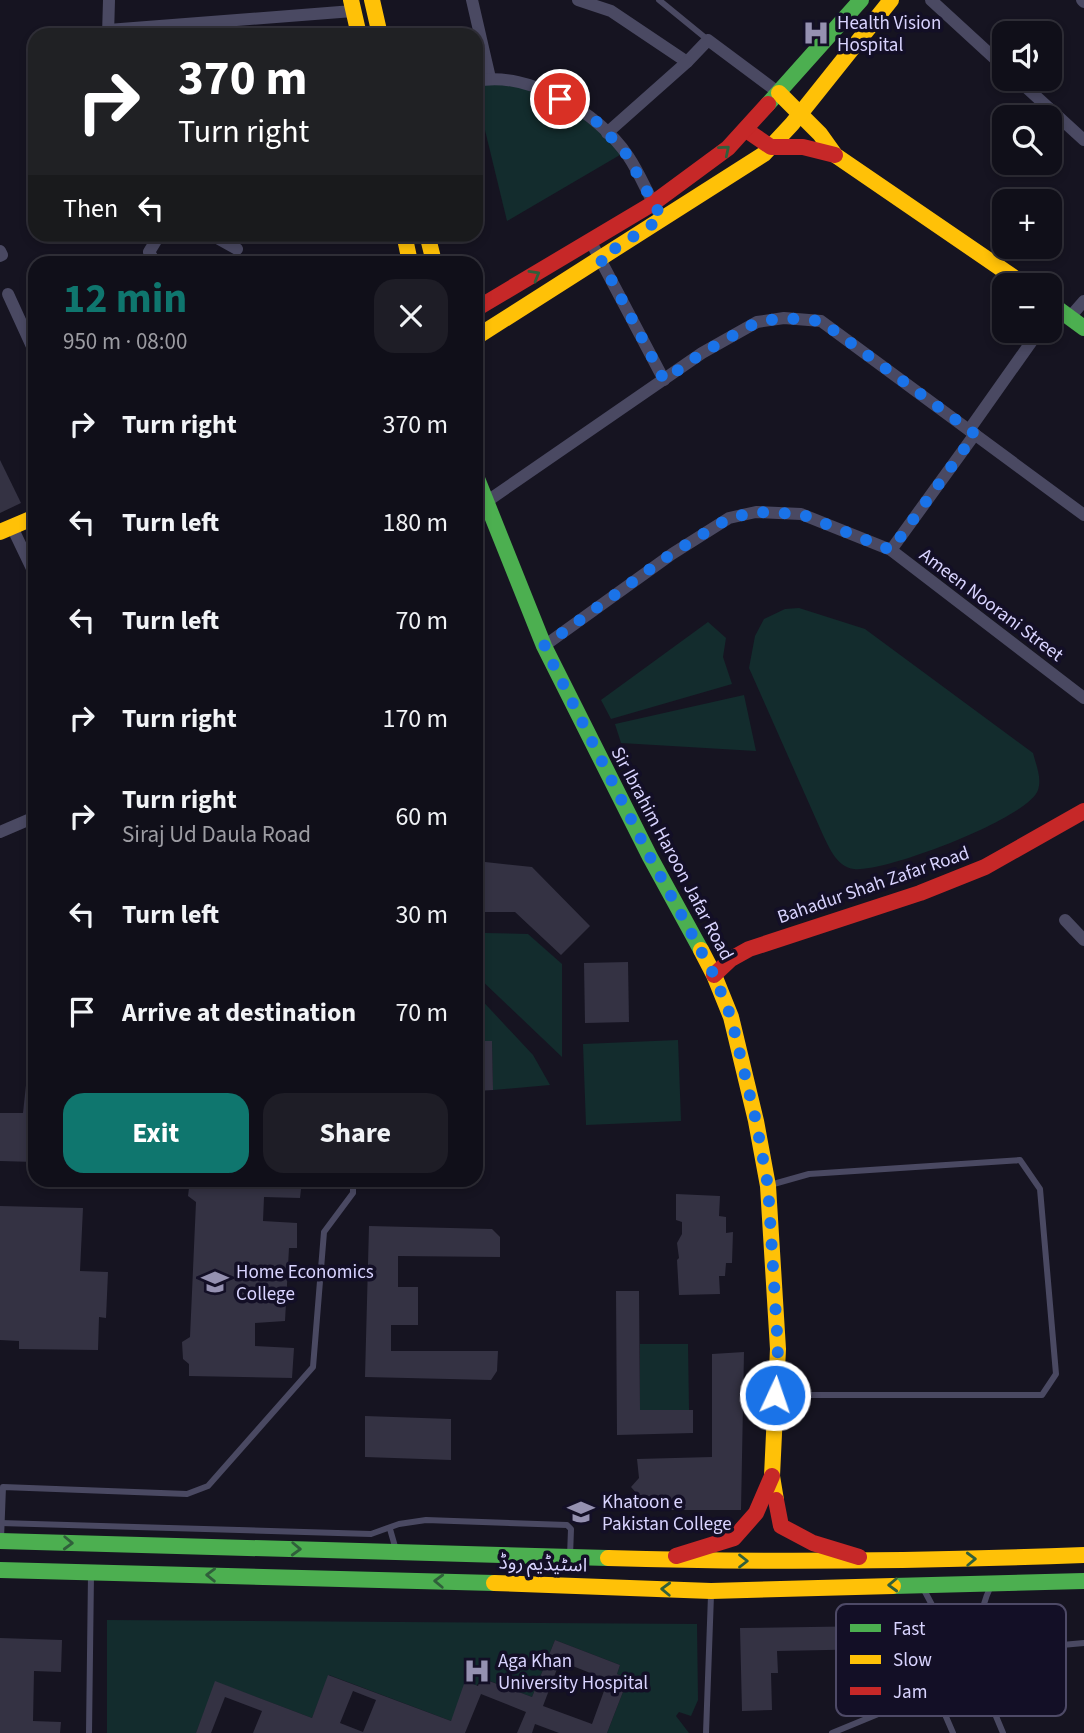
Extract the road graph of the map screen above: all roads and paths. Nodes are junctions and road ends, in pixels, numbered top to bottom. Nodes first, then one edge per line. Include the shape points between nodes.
1 (109, 0) edge
2 (372, 0) edge
3 (472, 0) edge
4 (578, 0) edge
5 (659, 0) edge
6 (860, 0) edge
7 (891, 0) edge
8 (931, 0) edge
9 (352, 6) edge
10 (108, 28) edge
11 (153, 28) edge
12 (357, 28) edge
13 (378, 28) edge
14 (478, 28) edge
15 (708, 40) junction
16 (483, 48) edge
17 (992, 56) edge
18 (687, 62) junction
19 (490, 78) junction
20 (483, 80) edge
21 (1030, 91) edge
22 (779, 93) junction
23 (800, 112) junction
24 (746, 130) junction
25 (607, 133) junction
26 (1084, 140) edge
27 (771, 147) junction
28 (835, 155) junction
29 (657, 211) junction
30 (224, 242) edge
31 (591, 242) junction
32 (237, 249) dead end
33 (600, 258) junction
34 (1007, 273) edge
35 (1084, 302) edge
36 (483, 305) edge
37 (0, 308) edge
38 (1062, 313) edge
39 (1070, 317) junction
40 (1084, 328) edge
41 (483, 334) edge
42 (28, 336) edge
43 (1031, 343) edge
44 (664, 380) junction
45 (972, 432) junction
46 (483, 494) edge
47 (486, 502) junction
48 (1084, 515) edge
49 (28, 520) edge
50 (6, 529) edge
51 (891, 550) junction
52 (28, 564) edge
53 (544, 646) junction
54 (1084, 698) edge
55 (1084, 811) edge
56 (28, 820) edge
57 (0, 832) edge
58 (1065, 919) dead end
59 (1084, 940) edge
60 (714, 975) junction
61 (768, 1186) junction
62 (353, 1187) edge
63 (775, 1395) junction
64 (772, 1476) junction
65 (2, 1484) edge
66 (1, 1523) edge
67 (390, 1529) junction
68 (1, 1541) edge
69 (397, 1552) junction
70 (1084, 1555) edge
71 (570, 1558) junction
72 (661, 1560) junction
73 (872, 1561) junction
74 (0, 1570) edge
75 (91, 1572) junction
76 (395, 1579) junction
77 (1084, 1581) edge
78 (992, 1583) junction
79 (921, 1584) junction
80 (711, 1591) junction
81 (932, 1604) edge
82 (983, 1604) edge
83 (1084, 1643) edge
84 (1066, 1645) edge
85 (873, 1716) edge
86 (945, 1716) edge
87 (996, 1716) edge
88 (89, 1733) edge
89 (706, 1733) edge
90 (832, 1733) edge
91 (953, 1733) edge
92 (1003, 1733) edge

1 - 10 street
2 - 13 main road
3 - 14 street
4 - 18 street via 611,11
5 - 15 lane
6 - 22 main road
7 - 23 main road
8 - 17 street
9 - 11 street
9 - 12 main road
15 - 18 street
15 - 22 street
16 - 19 street
18 - 25 street
19 - 20 street
19 - 25 street via 544,88 594,119
21 - 26 street
22 - 23 main road
22 - 24 main road
23 - 27 main road
23 - 28 main road
24 - 27 main road
29 -> 24 main road
25 - 29 street via 629,156
27 - 28 main road via 803,147
27 - 29 main road via 755,161
28 - 34 main road
29 - 31 main road
29 - 33 main road
30 - 32 street
31 - 33 street
36 -> 31 main road
33 - 41 main road
33 - 44 street
35 - 39 street
37 - 42 street via 9,294
38 - 39 main road
39 - 40 main road
43 - 45 street
44 - 45 street via 757,322 783,318 821,321
44 - 47 street
45 - 48 street
45 - 51 street
46 - 47 main road, Sir Ibrahim Haroon Jafar Road
47 - 53 main road, Sir Ibrahim Haroon Jafar Road
49 - 50 main road
50 - 52 street
51 - 53 street, Ameen Noorani Street via 801,514 756,512 729,518
51 - 54 street, Ameen Noorani Street
53 - 60 main road, Sir Ibrahim Haroon Jafar Road
55 - 60 main road, Bahadur Shah Zafar Road via 985,867 749,949
56 - 57 street
58 - 59 street
60 - 61 main road, Sir Ibrahim Haroon Jafar Road via 731,1017
61 - 63 main road, Sir Ibrahim Haroon Jafar Road via 778,1349
61 - 63 lane via 809,1174 1020,1160 1040,1189 1056,1374 1042,1395
62 - 65 lane via 324,1232 313,1367 208,1486 187,1494
63 - 64 main road, Sir Ibrahim Haroon Jafar Road
64 - 72 main road via 756,1513 734,1538
64 - 73 main road via 781,1526 813,1543
65 - 66 lane
66 - 67 lane via 371,1534
66 - 68 lane
67 - 69 lane
67 - 71 lane via 426,1520 568,1525
68 -> 69 main road, اسٹیڈیم روڈ
69 - 71 main road, اسٹیڈیم روڈ
69 - 76 main road
73 -> 70 main road, اسٹیڈیم روڈ
71 - 72 main road, اسٹیڈیم روڈ
72 -> 73 main road, اسٹیڈیم روڈ
74 - 75 main road, اسٹیڈیم روڈ
76 -> 75 main road, اسٹیڈیم روڈ
75 - 88 lane
80 -> 76 main road, اسٹیڈیم روڈ
77 - 78 main road, اسٹیڈیم روڈ
78 - 79 main road, اسٹیڈیم روڈ
78 - 82 lane
79 -> 80 main road, اسٹیڈیم روڈ
79 - 81 lane
80 - 89 lane
83 - 84 lane
85 - 90 lane
86 - 91 lane
87 - 92 lane

